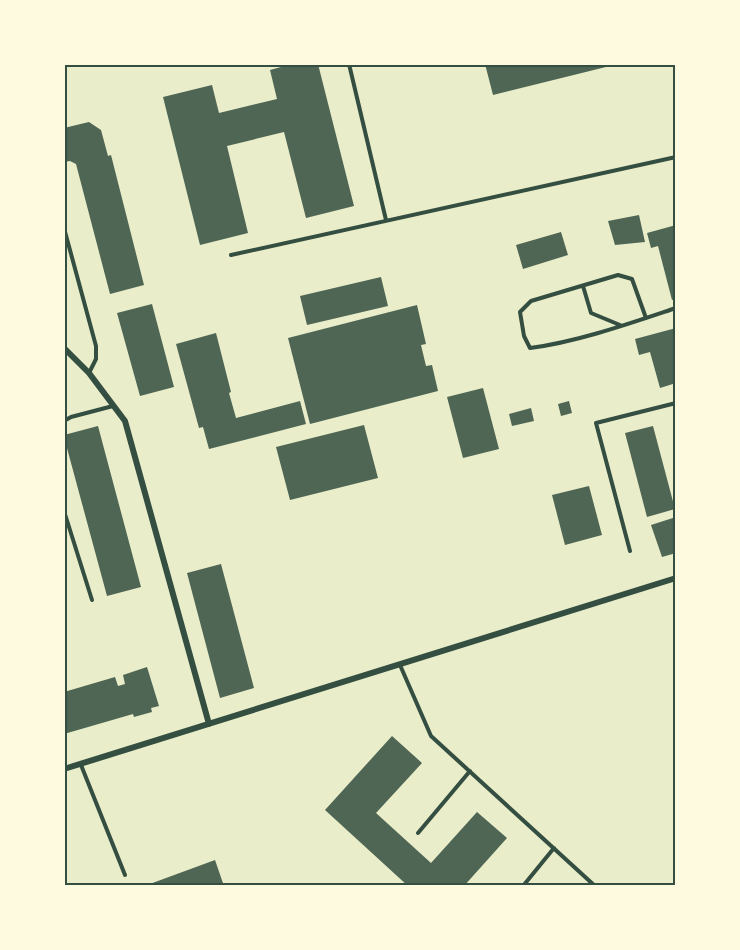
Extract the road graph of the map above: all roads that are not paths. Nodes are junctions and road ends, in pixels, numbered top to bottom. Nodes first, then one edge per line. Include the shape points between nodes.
1 (349, 64) edge
2 (675, 157) edge
3 (386, 220) junction
4 (64, 228) edge
5 (231, 255) dead end
6 (583, 286) junction
7 (675, 308) edge
8 (646, 318) junction
9 (621, 325) junction
10 (64, 348) edge
11 (89, 373) junction
12 (675, 403) edge
13 (114, 406) junction
14 (64, 421) edge
15 (64, 511) edge
16 (630, 551) dead end
17 (675, 578) edge
18 (92, 600) dead end
19 (399, 664) junction
20 (209, 724) junction
21 (80, 764) junction
22 (64, 769) edge
23 (470, 771) junction
24 (418, 833) dead end
25 (554, 848) junction
26 (125, 875) dead end
27 (522, 885) edge
28 (595, 885) edge

1 - 3 lane
2 - 3 lane
3 - 5 lane
4 - 11 lane via 96,346 96,359
6 - 8 lane via 618,275 632,279
6 - 9 lane via 591,313
6 - 9 lane via 531,301 520,312 530,348
7 - 8 lane
8 - 9 lane
10 - 11 street
11 - 13 street
12 - 16 lane via 596,423
13 - 14 lane
13 - 20 street via 125,421
15 - 18 lane
17 - 19 street
19 - 20 street
19 - 23 lane via 431,736
20 - 21 street
21 - 22 street
21 - 26 lane
23 - 24 lane
23 - 25 lane
25 - 27 lane
25 - 28 lane

